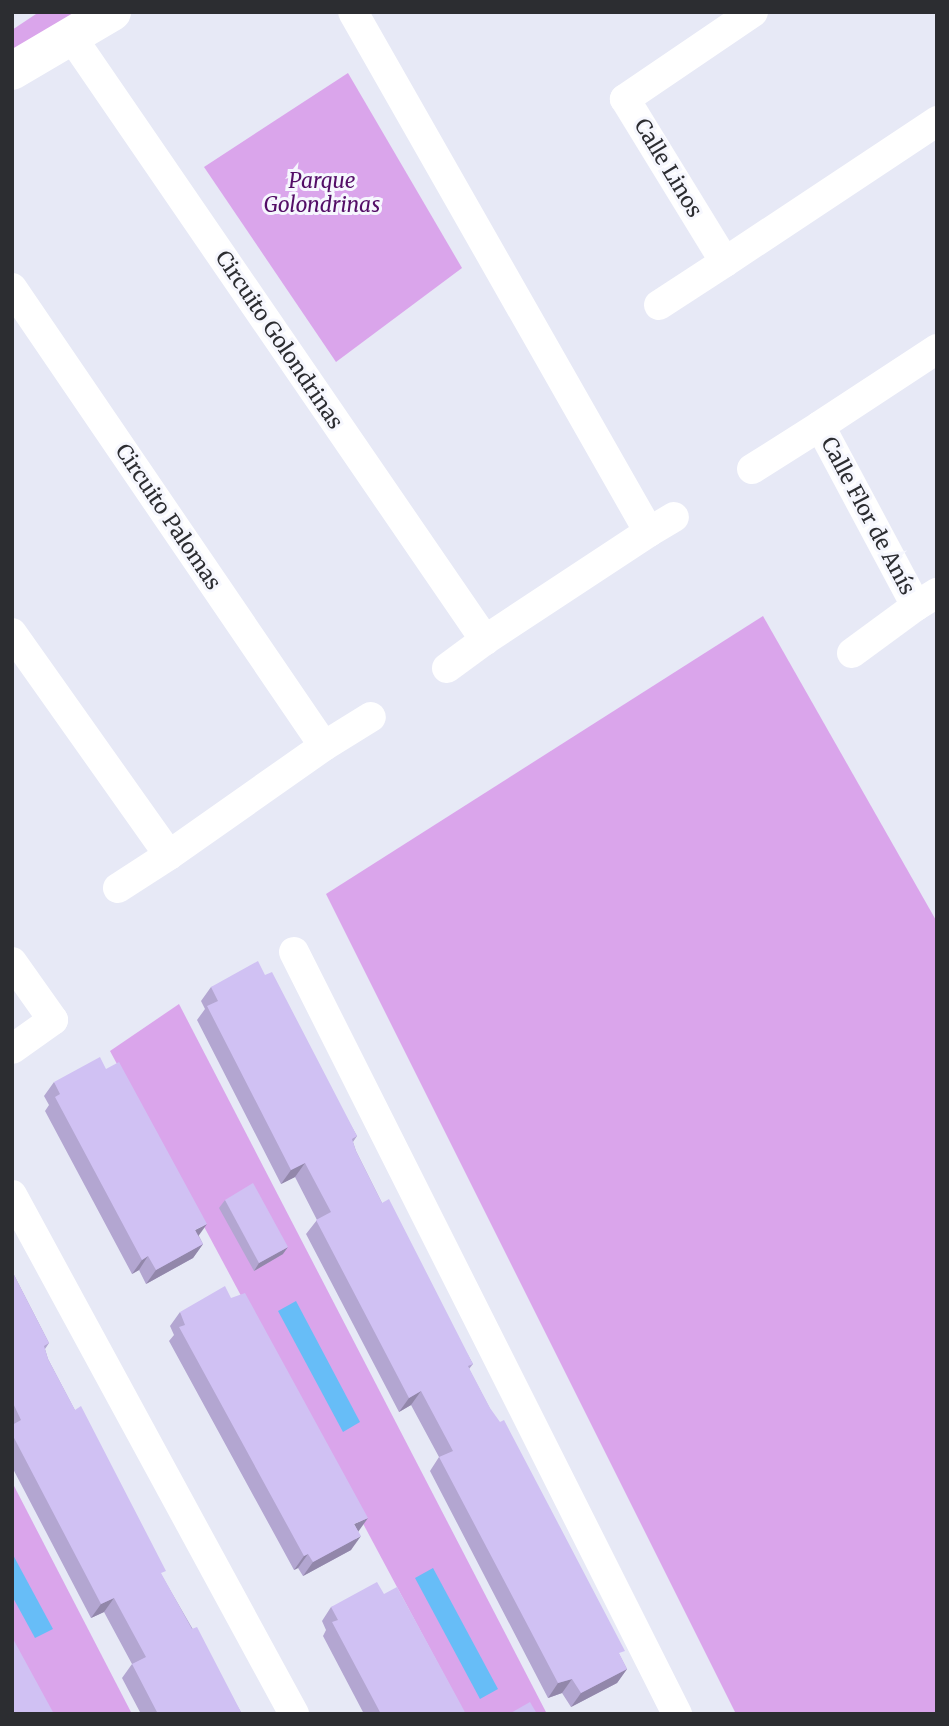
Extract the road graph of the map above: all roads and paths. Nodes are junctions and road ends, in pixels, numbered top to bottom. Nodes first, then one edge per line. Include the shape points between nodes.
1 (112, 12) edge
2 (353, 12) edge
3 (753, 12) edge
4 (73, 39) junction
5 (12, 71) edge
6 (937, 121) edge
7 (725, 262) junction
8 (12, 288) edge
9 (659, 305) dead end
10 (937, 349) edge
11 (820, 426) junction
12 (752, 469) dead end
13 (674, 517) dead end
14 (649, 532) junction
15 (926, 599) edge
16 (12, 633) edge
17 (485, 640) junction
18 (852, 653) dead end
19 (447, 668) dead end
20 (371, 717) dead end
21 (324, 746) junction
22 (169, 855) junction
23 (118, 888) dead end
24 (293, 952) dead end
25 (12, 962) edge
26 (12, 1049) edge
27 (12, 1195) edge
28 (294, 1714) edge
29 (677, 1714) edge

1 - 4 street
2 - 14 street
3 - 7 street, Calle Linos via 625,99
4 - 5 street
4 - 17 street, Circuito Golondrinas
6 - 7 street
7 - 9 street
8 - 21 street, Circuito Palomas
10 - 11 street, Calle Flor de Anís
11 - 12 street, Calle Flor de Anís
11 - 15 street, Calle Flor de Anís
13 - 14 street
14 - 17 street
15 - 18 street, Calle Flor de Anís
16 - 22 street
17 - 19 street
20 - 21 street
21 - 22 street
22 - 23 street
24 - 29 street
25 - 26 street via 53,1020
27 - 28 street

